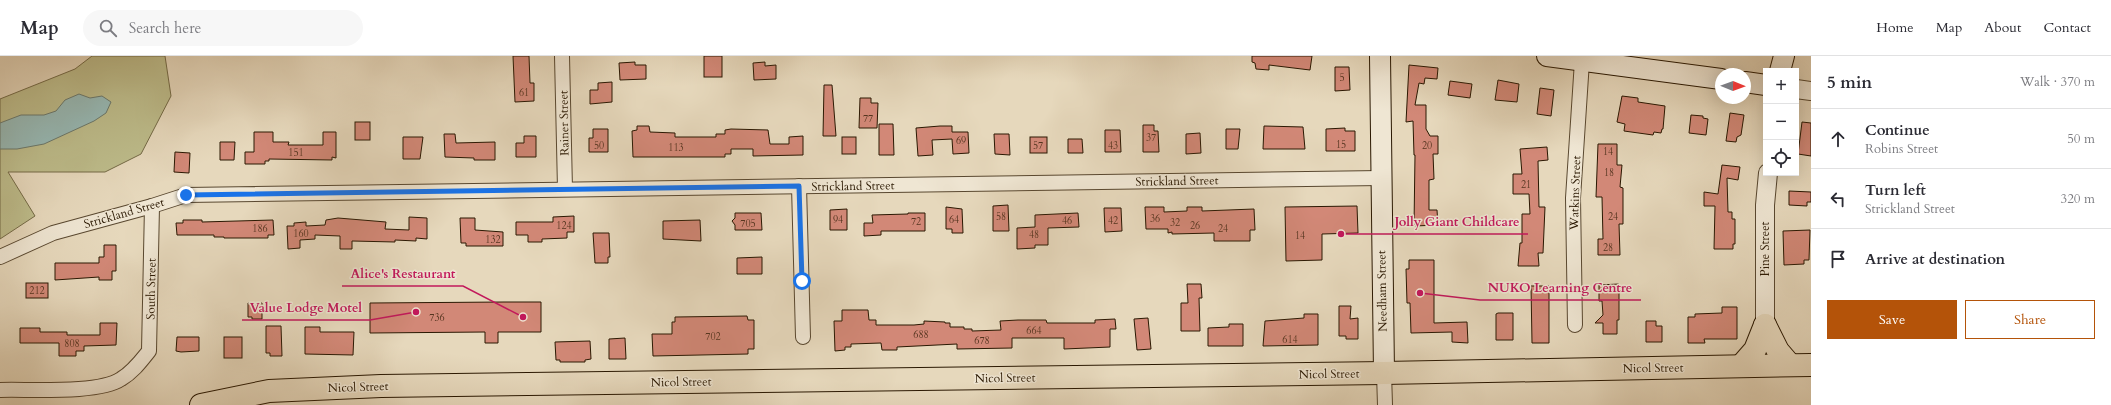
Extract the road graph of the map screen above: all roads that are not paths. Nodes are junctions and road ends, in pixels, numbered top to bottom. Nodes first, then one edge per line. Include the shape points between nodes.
1 (562, 56) edge
2 (1380, 56) edge
3 (1547, 56) edge
4 (1784, 56) edge
5 (1582, 61) junction
6 (1781, 68) edge
7 (1715, 78) edge
8 (1751, 83) edge
9 (1763, 85) edge
10 (1799, 89) edge
11 (1811, 91) edge
12 (1768, 176) edge
13 (1382, 178) junction
14 (799, 186) junction
15 (565, 189) junction
16 (152, 206) junction
17 (0, 257) edge
18 (1575, 325) dead end
19 (1765, 325) junction
20 (803, 337) dead end
21 (1801, 365) edge
22 (1741, 366) junction
23 (1384, 373) junction
24 (0, 390) edge
25 (201, 405) edge
26 (1385, 405) edge

1 - 15 street, Rainer Street
2 - 13 main road, Needham Street
3 - 5 main road
4 - 6 main road
5 - 7 main road
5 - 18 street, Watkins Street via 1573,198
8 - 9 main road
10 - 11 street
12 - 19 street, Pine Street via 1765,205
13 - 14 street, Strickland Street
13 - 23 main road, Needham Street
14 - 15 street, Strickland Street
14 - 20 street
15 - 16 street, Strickland Street via 186,195
16 - 17 street, Strickland Street via 53,233
16 - 24 street, South Street via 149,351 136,367 120,380 97,388
19 - 21 highway via 1778,351
19 - 22 highway via 1755,350
21 - 22 highway, Nicol Street
22 - 23 highway, Nicol Street
23 - 25 highway, Nicol Street via 374,386 269,391
23 - 26 street, Needham Street

